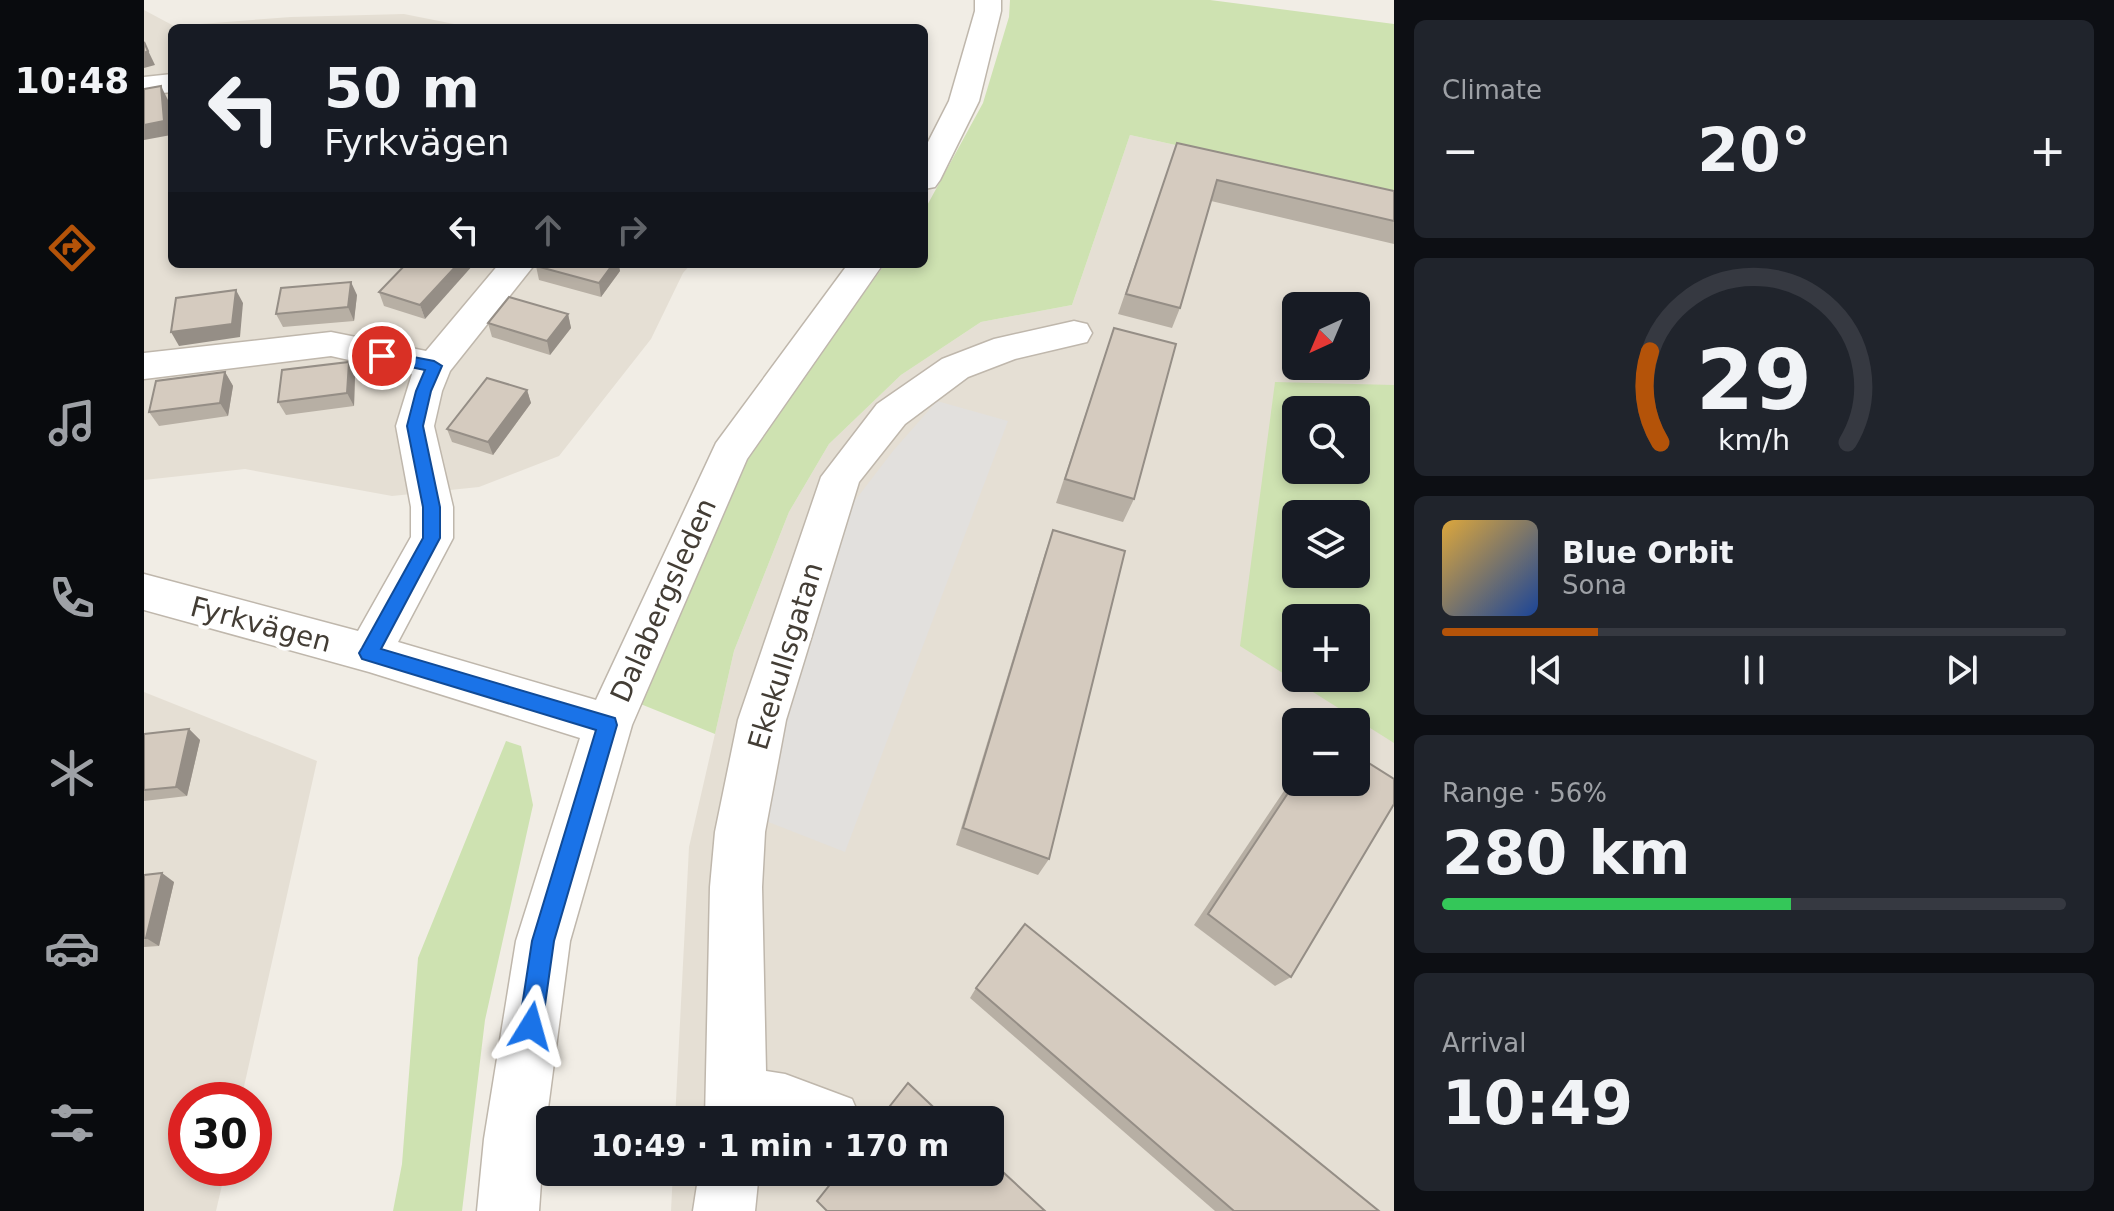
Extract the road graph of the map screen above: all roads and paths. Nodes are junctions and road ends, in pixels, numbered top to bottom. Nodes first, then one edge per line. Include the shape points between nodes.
1 (988, 0) edge
2 (168, 83) edge
3 (144, 86) edge
4 (928, 172) edge
5 (515, 268) edge
6 (863, 268) edge
7 (1074, 333) dead end
8 (144, 366) edge
9 (434, 366) junction
10 (148, 600) edge
11 (369, 653) junction
12 (608, 725) junction
13 (736, 1106) edge
14 (756, 1106) edge
15 (793, 1106) edge
16 (727, 1186) edge
17 (508, 1211) edge
18 (724, 1211) edge

1 - 4 street via 964,101
2 - 3 street
5 - 9 street
6 - 12 street, Dalabergsleden via 730,453
7 - 13 street, Ekekullsgatan via 1007,348 955,368 891,414 841,477 762,720 740,832
8 - 9 street via 331,344
9 - 11 street via 415,426 432,507 432,538
10 - 11 street, Fyrkvägen
11 - 12 street, Fyrkvägen
12 - 17 street, Dalabergsleden via 543,941
14 - 15 street
16 - 18 street

